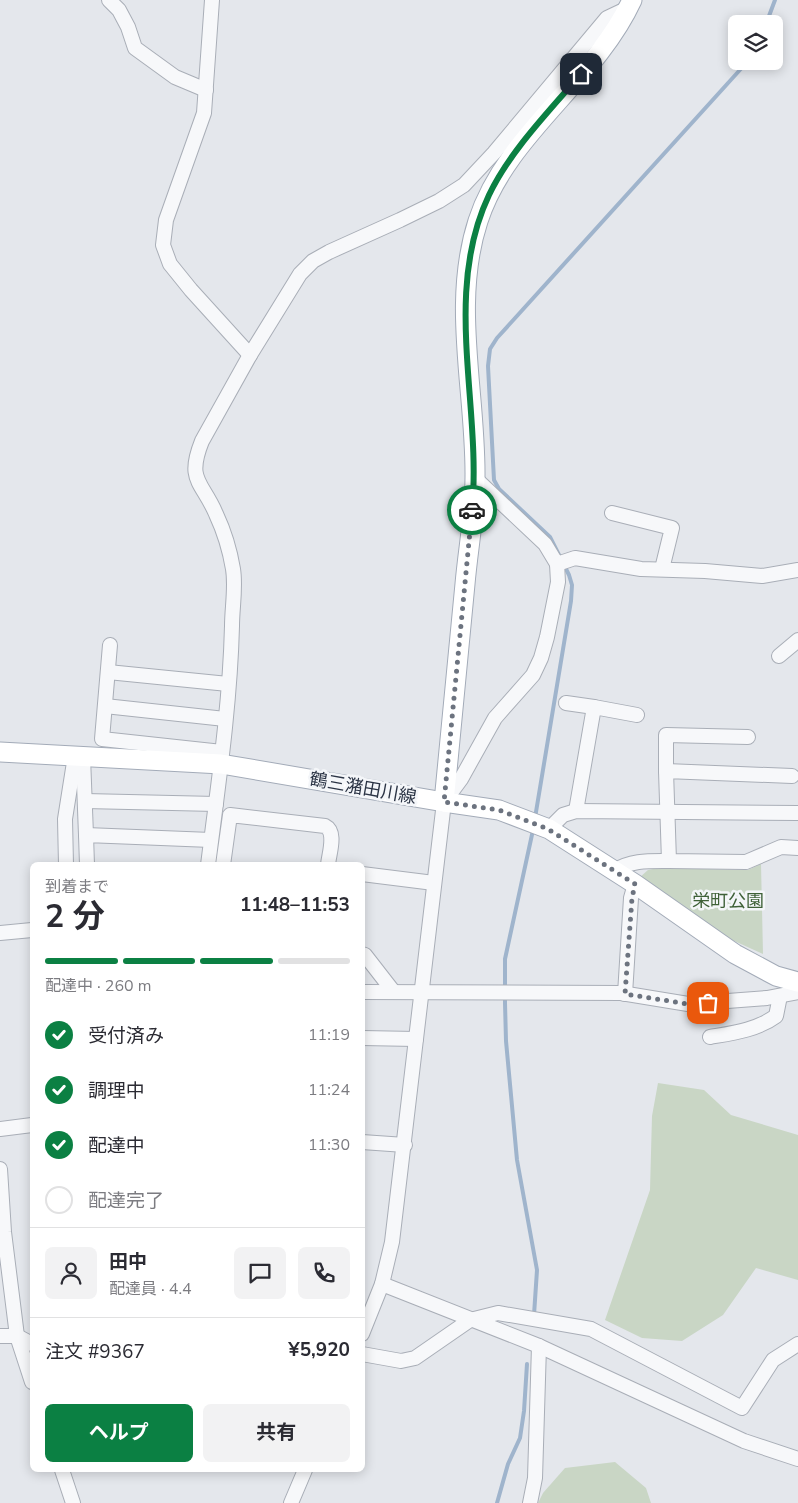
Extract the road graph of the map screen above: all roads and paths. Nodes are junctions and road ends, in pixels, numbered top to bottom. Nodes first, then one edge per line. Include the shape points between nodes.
1 (109, 0) edge
2 (212, 0) edge
3 (630, 4) edge
4 (206, 90) junction
5 (250, 355) junction
6 (475, 478) junction
7 (612, 513) dead end
8 (557, 564) junction
9 (662, 570) junction
10 (798, 570) edge
11 (798, 640) edge
12 (110, 645) dead end
13 (779, 656) dead end
14 (108, 672) junction
15 (228, 684) junction
16 (566, 703) dead end
17 (105, 706) junction
18 (594, 707) junction
19 (637, 715) dead end
20 (225, 719) junction
21 (748, 736) dead end
22 (0, 752) edge
23 (79, 757) junction
24 (222, 758) junction
25 (666, 771) junction
26 (792, 776) dead end
27 (85, 801) junction
28 (444, 802) junction
29 (216, 804) junction
30 (576, 811) junction
31 (667, 812) junction
32 (798, 814) edge
33 (548, 829) junction
34 (86, 835) junction
35 (211, 840) junction
36 (798, 848) edge
37 (669, 861) junction
38 (66, 862) edge
39 (88, 862) edge
40 (208, 862) edge
41 (223, 862) edge
42 (328, 862) edge
43 (614, 870) junction
44 (365, 874) edge
45 (434, 884) junction
46 (635, 884) junction
47 (30, 930) edge
48 (0, 933) edge
49 (365, 955) edge
50 (798, 982) edge
51 (393, 991) junction
52 (421, 991) junction
53 (365, 992) edge
54 (798, 992) edge
55 (625, 994) junction
56 (780, 996) junction
57 (710, 1037) dead end
58 (365, 1038) edge
59 (416, 1039) junction
60 (30, 1125) edge
61 (0, 1129) edge
62 (365, 1142) edge
63 (405, 1145) junction
64 (0, 1169) edge
65 (382, 1284) junction
66 (470, 1320) junction
67 (365, 1326) edge
68 (0, 1336) edge
69 (17, 1336) junction
70 (30, 1343) edge
71 (798, 1344) edge
72 (539, 1346) junction
73 (365, 1355) edge
74 (30, 1376) edge
75 (798, 1459) edge
76 (63, 1472) edge
77 (304, 1472) edge
78 (74, 1503) edge
79 (291, 1503) edge
80 (530, 1503) edge

1 - 4 street via 119,10 135,48 175,77
2 - 4 street
3 - 5 street via 607,18 494,154 464,185 439,201 313,261 300,274
3 - 6 main road via 603,47 508,161 478,221 467,276 465,308
4 - 5 street via 204,113 166,220 164,245 170,264
5 - 15 street via 202,441 194,469 196,480 218,518 233,570
6 - 8 street via 545,544
6 - 28 main road
7 - 9 street via 672,528
8 - 9 street via 576,558
8 - 28 street via 558,582 541,658 533,674 495,718 466,771
9 - 10 street via 762,576
11 - 13 street
12 - 14 street
14 - 15 street
14 - 17 street
15 - 20 street
16 - 18 street
17 - 20 street
17 - 24 street via 102,739
18 - 19 street
18 - 30 street
20 - 24 street
21 - 25 street via 666,735
22 - 23 main road, 鶴三潴田川線
23 - 24 main road, 鶴三潴田川線
23 - 27 street
23 - 38 street via 65,819
24 - 28 main road, 鶴三潴田川線
24 - 29 street
25 - 26 street
25 - 31 street
27 - 29 street
27 - 34 street
28 - 33 main road, 鶴三潴田川線 via 499,810
28 - 45 street
29 - 35 street
30 - 31 street
30 - 33 street via 563,815
31 - 32 street
31 - 37 street
33 - 43 main road, 鶴三潴田川線
34 - 35 street
34 - 39 street
35 - 40 street
36 - 37 street via 781,848 746,862
37 - 43 street via 634,862
41 - 42 street via 230,815 330,828
43 - 46 main road, 鶴三潴田川線
44 - 45 street
45 - 52 street
46 - 50 main road, 鶴三潴田川線 via 735,954 776,976
46 - 55 street
47 - 48 street
49 - 51 street
51 - 52 street
51 - 53 street
52 - 55 street
52 - 59 street
54 - 56 street
55 - 56 street via 688,1004
56 - 57 street via 776,1016 767,1023
58 - 59 street
59 - 63 street
60 - 61 street
62 - 63 street
63 - 65 street via 392,1242
64 - 69 street
65 - 66 street
65 - 67 street
66 - 71 street via 498,1312 591,1329 742,1408 773,1360
66 - 72 street
66 - 73 street via 415,1358 401,1361
68 - 69 street
69 - 70 street
69 - 74 street
72 - 75 street via 744,1441
72 - 80 street via 535,1478
76 - 78 street
77 - 79 street

